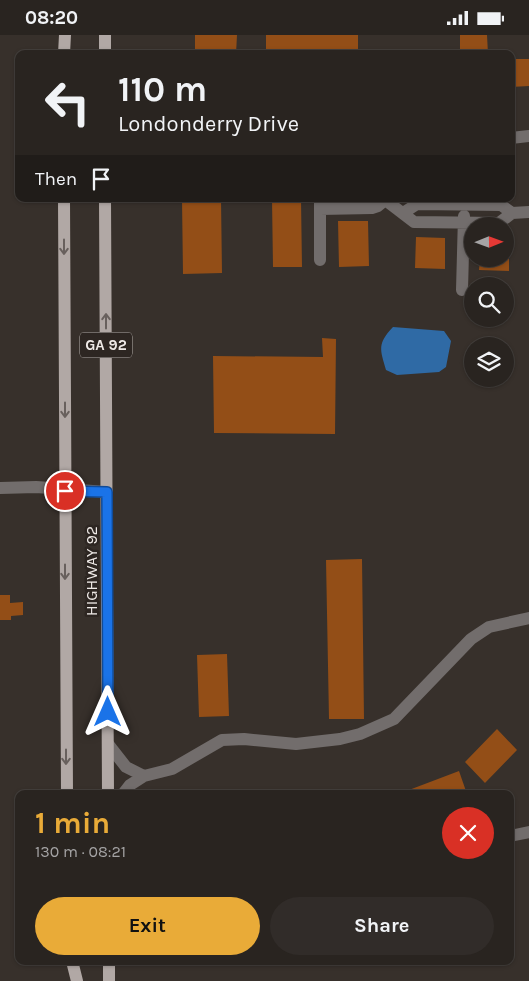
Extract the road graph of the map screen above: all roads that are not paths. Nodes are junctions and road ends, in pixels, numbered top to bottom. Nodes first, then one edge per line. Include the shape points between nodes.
1 (64, 35) edge
2 (105, 35) edge
3 (64, 50) edge
4 (105, 50) edge
5 (529, 136) edge
6 (515, 138) edge
7 (64, 202) edge
8 (105, 202) edge
9 (382, 202) edge
10 (387, 202) edge
11 (464, 202) edge
12 (320, 204) edge
13 (529, 212) edge
14 (403, 213) junction
15 (512, 213) junction
16 (464, 217) edge
17 (507, 217) edge
18 (464, 223) joint
19 (320, 260) dead end
20 (462, 290) dead end
21 (0, 488) edge
22 (65, 491) junction
23 (107, 492) junction
24 (529, 618) edge
25 (108, 744) junction
26 (144, 777) junction
27 (66, 790) edge
28 (108, 790) edge
29 (126, 790) edge
30 (529, 832) edge
31 (514, 835) edge
32 (68, 965) edge
33 (73, 965) edge
34 (68, 981) edge
35 (77, 981) edge

1 - 3 main road
2 - 4 main road
5 - 6 street
7 -> 22 main road, HIGHWAY 92 / GA 92
23 -> 8 main road, HIGHWAY 92 / GA 92
9 - 12 street via 372,208
10 - 14 street
11 - 14 street via 417,204
11 - 15 street via 500,205
11 - 16 street
12 - 19 street
13 - 15 street
14 - 18 street via 414,222
15 - 17 street
18 - 20 street
21 - 22 street via 36,487
22 - 23 street
22 -> 27 main road, HIGHWAY 92 / GA 92
23 - 25 main road, HIGHWAY 92 / GA 92
24 - 26 street via 489,627 470,639 394,719 360,734 296,744 222,740 172,769
25 - 26 street via 126,767
25 - 28 main road, HIGHWAY 92 / GA 92
26 - 29 street
30 - 31 street
32 - 34 main road
33 - 35 main road

